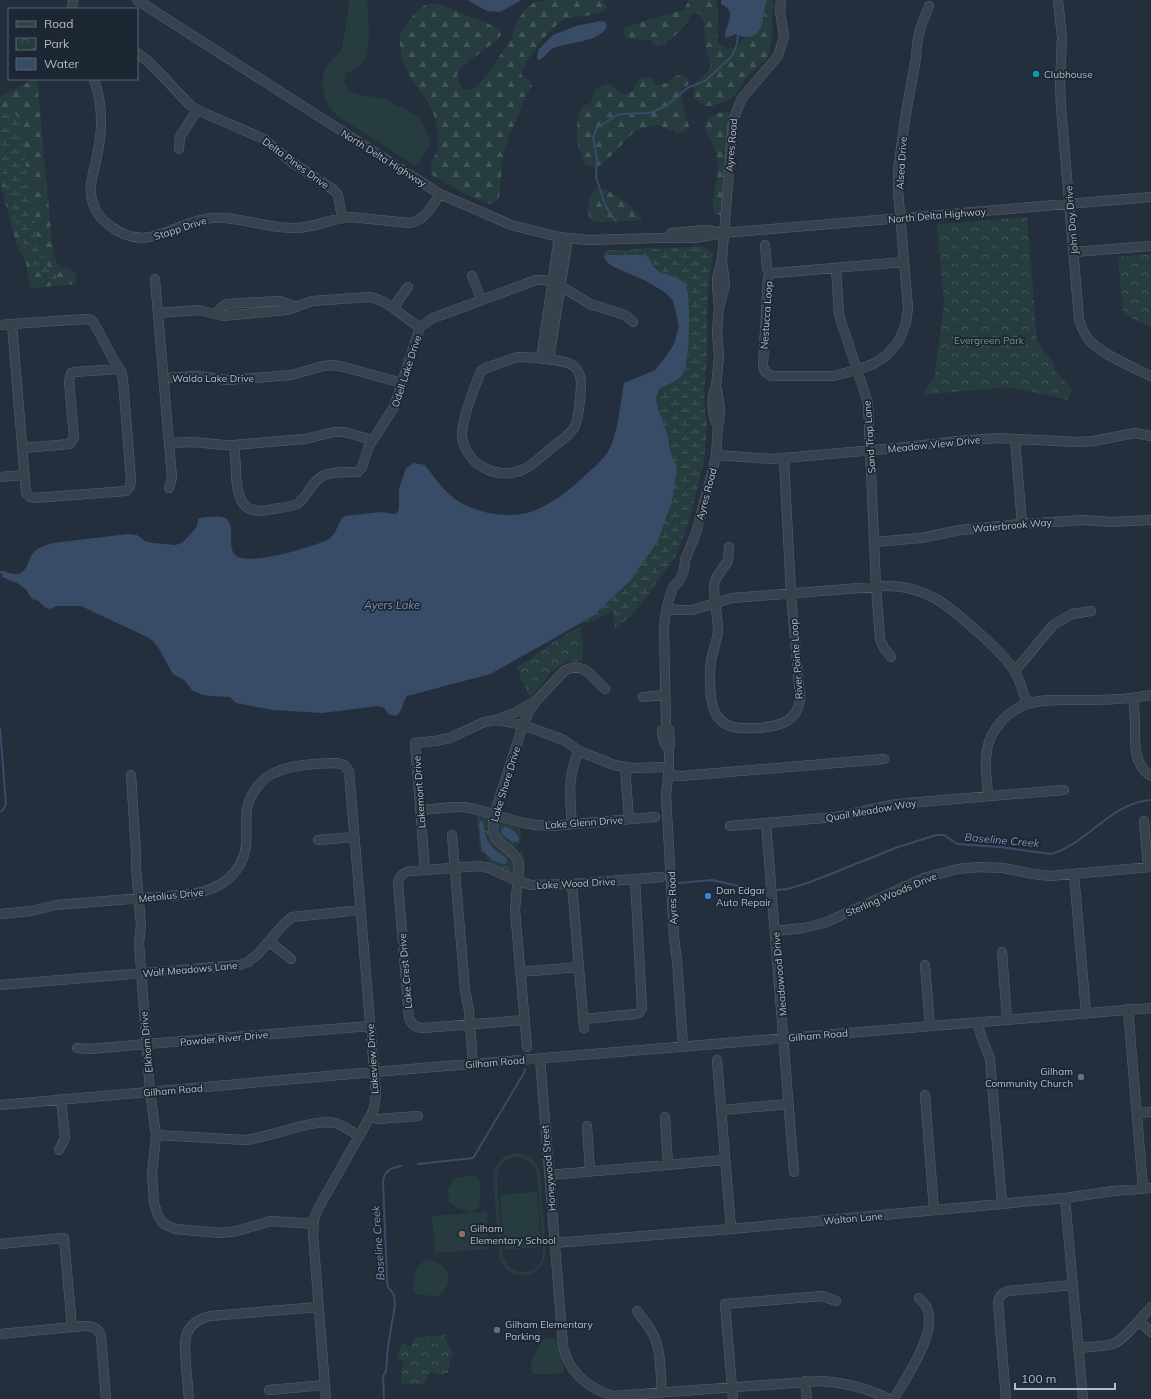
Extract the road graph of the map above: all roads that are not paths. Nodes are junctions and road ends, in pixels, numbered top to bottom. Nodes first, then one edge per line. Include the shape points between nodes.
1 (137, 0) edge
2 (781, 0) edge
3 (1058, 0) edge
4 (929, 6) dead end
5 (138, 54) edge
6 (94, 80) edge
7 (197, 110) junction
8 (179, 149) dead end
9 (440, 194) junction
10 (1151, 197) edge
11 (1069, 203) junction
12 (342, 218) junction
13 (901, 218) junction
14 (723, 233) junction
15 (564, 237) junction
16 (765, 245) dead end
17 (1151, 246) edge
18 (1074, 252) junction
19 (904, 262) junction
20 (836, 268) junction
21 (771, 274) junction
22 (472, 276) dead end
23 (155, 279) dead end
24 (552, 281) junction
25 (408, 287) dead end
26 (560, 287) junction
27 (481, 300) junction
28 (393, 308) junction
29 (158, 313) junction
30 (633, 322) dead end
31 (12, 324) junction
32 (0, 325) edge
33 (420, 327) junction
34 (545, 359) junction
35 (119, 369) junction
36 (857, 370) junction
37 (1151, 376) edge
38 (164, 378) junction
39 (402, 384) junction
40 (1151, 435) edge
41 (1015, 439) junction
42 (373, 440) junction
43 (169, 443) junction
44 (234, 445) junction
45 (22, 448) junction
46 (870, 451) junction
47 (716, 455) junction
48 (784, 458) junction
49 (23, 475) junction
50 (0, 477) edge
51 (169, 488) dead end
52 (1151, 520) edge
53 (1022, 524) junction
54 (874, 542) junction
55 (729, 547) dead end
56 (876, 587) junction
57 (792, 594) junction
58 (715, 602) junction
59 (666, 609) junction
60 (1091, 611) dead end
61 (891, 657) dead end
62 (1015, 671) junction
63 (605, 689) dead end
64 (665, 695) junction
65 (1151, 695) edge
66 (643, 697) dead end
67 (1133, 698) junction
68 (537, 700) junction
69 (1027, 704) junction
70 (495, 720) junction
71 (523, 725) junction
72 (579, 751) junction
73 (884, 759) dead end
74 (625, 767) junction
75 (669, 771) junction
76 (131, 776) dead end
77 (350, 776) joint
78 (1151, 776) edge
79 (1064, 790) dead end
80 (988, 795) junction
81 (421, 810) junction
82 (494, 815) junction
83 (655, 817) dead end
84 (629, 819) junction
85 (1144, 821) dead end
86 (766, 823) junction
87 (572, 824) junction
88 (730, 826) dead end
89 (452, 835) dead end
90 (354, 837) junction
91 (318, 840) dead end
92 (1149, 867) edge
93 (454, 868) junction
94 (425, 870) junction
95 (1074, 874) junction
96 (401, 875) joint
97 (661, 877) dead end
98 (635, 879) junction
99 (517, 881) junction
100 (572, 884) junction
101 (138, 898) junction
102 (361, 910) junction
103 (0, 914) edge
104 (775, 931) junction
105 (270, 942) junction
106 (1002, 952) dead end
107 (291, 959) dead end
108 (925, 965) dead end
109 (579, 967) junction
110 (520, 972) junction
111 (141, 973) junction
112 (0, 985) edge
113 (1151, 1008) edge
114 (1128, 1009) junction
115 (1086, 1013) junction
116 (1007, 1019) junction
117 (524, 1020) junction
118 (978, 1022) junction
119 (470, 1024) junction
120 (370, 1026) junction
121 (930, 1026) junction
122 (784, 1038) junction
123 (147, 1044) junction
124 (683, 1046) junction
125 (527, 1047) dead end
126 (77, 1048) dead end
127 (540, 1058) junction
128 (717, 1060) dead end
129 (473, 1064) junction
130 (374, 1072) junction
131 (150, 1092) junction
132 (925, 1095) dead end
133 (61, 1100) junction
134 (789, 1104) junction
135 (0, 1105) edge
136 (721, 1110) junction
137 (1151, 1112) edge
138 (1137, 1113) junction
139 (418, 1116) dead end
140 (370, 1117) junction
141 (665, 1117) dead end
142 (587, 1126) dead end
143 (156, 1135) junction
144 (359, 1136) junction
145 (59, 1150) dead end
146 (725, 1160) junction
147 (668, 1165) junction
148 (590, 1171) junction
149 (794, 1172) dead end
150 (549, 1175) junction
151 (1147, 1188) edge
152 (1065, 1198) junction
153 (1002, 1204) junction
154 (934, 1210) junction
155 (314, 1224) junction
156 (731, 1229) junction
157 (554, 1243) junction
158 (0, 1244) edge
159 (1072, 1285) junction
160 (919, 1298) dead end
161 (836, 1301) dead end
162 (1151, 1306) edge
163 (318, 1307) junction
164 (637, 1311) dead end
165 (1139, 1321) junction
166 (72, 1328) junction
167 (1151, 1332) edge
168 (0, 1334) edge
169 (1078, 1348) junction
170 (805, 1382) junction
171 (325, 1385) junction
172 (732, 1388) junction
173 (269, 1390) dead end
174 (662, 1393) junction
175 (613, 1398) edge
176 (106, 1399) edge
177 (189, 1399) edge
178 (326, 1399) edge
179 (732, 1399) edge
180 (807, 1399) edge
181 (889, 1399) edge
182 (894, 1399) edge
183 (1006, 1399) edge
184 (1083, 1399) edge

1 - 9 street, North Delta Highway
2 - 14 street, Ayres Road via 784,37 782,47 778,56 742,98 734,114
3 - 11 street, John Day Drive via 1061,26 1061,99
4 - 13 street, Alsea Drive via 920,29 900,151 898,190
5 - 7 street, Delta Pines Drive via 150,62
6 - 12 street, Stapp Drive via 101,105 102,125 91,195 99,216 115,229 126,235 148,238 210,218 296,228
7 - 8 street via 180,137
7 - 12 street, Delta Pines Drive via 264,139 290,161 334,190 338,195
9 - 12 street, Stapp Drive via 426,215 416,222
9 - 15 street, North Delta Highway via 511,225
10 - 11 street, North Delta Highway
11 - 13 street, North Delta Highway
11 - 18 street, John Day Drive
13 - 14 street, North Delta Highway
13 - 19 street, Alsea Drive
14 - 15 street, North Delta Highway via 695,238 600,240
14 - 47 street, Ayres Road via 725,286 719,306 717,332 719,356 716,387 720,410
15 - 24 street
15 - 26 street
16 - 21 street via 767,269
17 - 18 street
18 - 37 street, John Day Drive via 1079,319 1087,337 1103,352
19 - 20 street, Nestucca Loop
19 - 36 street, Alsea Drive via 908,308 902,336 896,347 886,356
20 - 21 street, Nestucca Loop
20 - 36 street, Sand Trap Lane via 840,315
21 - 36 street, Nestucca Loop via 768,278 763,364 765,372 772,376 833,376
22 - 27 street
23 - 29 street
24 - 26 street
24 - 27 street, Odell Lake Drive via 536,280
24 - 34 street
25 - 28 street
26 - 30 street via 590,304 625,315
26 - 34 street
27 - 33 street, Odell Lake Drive via 438,316
28 - 29 street via 378,299 366,297 312,301 277,312 223,316 198,310
28 - 33 street
29 - 38 street
31 - 32 street
31 - 35 street via 91,320
31 - 45 street
33 - 39 street, Odell Lake Drive
34 - 34 street via 571,364 580,376 577,422 574,428 523,470 503,473 481,467 467,452 462,435 480,373 486,368 516,357
35 - 45 street via 71,373 69,380 74,437 70,444
35 - 49 street via 123,380 131,484 128,490 122,493 33,498 26,493
36 - 46 street, Sand Trap Lane via 868,403
38 - 39 street, Waldo Lake Drive via 198,376 227,380 276,377 296,375 334,365
38 - 43 street
39 - 42 street, Odell Lake Drive via 392,411
40 - 41 street, Meadow View Drive via 1135,433 1078,442
41 - 46 street, Meadow View Drive via 959,440
41 - 53 street
42 - 44 street via 344,432 334,432 303,439
42 - 44 street, Odell Lake Drive via 358,472 322,476 296,504 262,512 250,509 240,498
43 - 44 street
43 - 51 street via 172,478
45 - 49 street
46 - 48 street, Meadow View Drive
46 - 54 street, Sand Trap Lane
47 - 48 street, Meadow View Drive via 759,459
47 - 59 street, Ayres Road via 701,514 685,560 677,569
48 - 57 street, River Pointe Loop
49 - 50 street
52 - 53 street, Waterbrook Way via 1083,520
53 - 54 street, Waterbrook Way
54 - 56 street, Sand Trap Lane
55 - 58 street, River Pointe Loop via 728,561 715,582
56 - 57 street
56 - 61 street, Sand Trap Lane via 880,639
56 - 62 street via 905,588 936,598 999,652
57 - 58 street via 732,598
57 - 58 street, River Pointe Loop via 800,702 792,718 772,727 731,727 722,722 714,710 710,669 718,634
58 - 59 street via 692,610
59 - 64 street, Ayres Road
60 - 62 street via 1072,614 1053,625
62 - 69 street
63 - 68 street, Lake Shore Drive via 583,669 575,667 565,670
64 - 66 street
64 - 75 street, Ayres Road via 666,726 669,730 670,744
65 - 67 street
67 - 69 street via 1048,700
67 - 78 street via 1136,756 1140,766
68 - 70 street
68 - 71 street, Lake Shore Drive
69 - 80 street via 1009,714 992,734 986,762
70 - 71 street, Lakemont Drive
70 - 81 street, Lakemont Drive via 484,722 450,738 415,743
71 - 72 street, Lakemont Drive via 564,740
71 - 82 street, Lake Shore Drive
72 - 74 street, Lakemont Drive
72 - 87 street via 574,761 570,783
73 - 75 street, Lakemont Drive via 681,776
74 - 75 street, Lakemont Drive
74 - 84 street
75 - 124 street, Ayres Road via 666,795 672,913
76 - 101 street, Elkhorn Drive
77 - 90 street, Lakeview Drive
77 - 101 street, Metolius Drive via 344,765 337,763 290,767 274,773 262,781 250,798 246,812 244,854 232,876 220,886 204,892
79 - 80 street, Quail Meadow Way
80 - 86 street, Quail Meadow Way via 908,802 836,817
81 - 82 street, Lake Glenn Drive via 463,807
81 - 94 street, Lakemont Drive
82 - 87 street, Lake Glenn Drive via 536,826
82 - 99 street, Lake Shore Drive via 494,835 519,863
83 - 84 street, Lake Glenn Drive
84 - 87 street, Lake Glenn Drive
85 - 92 street
86 - 88 street, Quail Meadow Way
86 - 104 street, Meadowood Drive
89 - 93 street
90 - 91 street
90 - 102 street, Lakeview Drive
92 - 95 street, Sterling Woods Drive
93 - 94 street, Lake Wood Drive
93 - 99 street, Lake Wood Drive via 485,867
93 - 119 street
94 - 96 street, Lake Wood Drive
95 - 104 street, Sterling Woods Drive via 1050,876 1003,868 957,869 924,878 824,922 804,928
95 - 115 street
96 - 119 street, Lake Crest Drive via 398,883 411,1023 419,1028
97 - 98 street, Lake Wood Drive
98 - 100 street, Lake Wood Drive
98 - 109 street via 642,1008 640,1013 584,1023
99 - 100 street, Lake Wood Drive via 531,885
99 - 110 street, Lake Shore Drive via 515,910
100 - 109 street
101 - 103 street, Metolius Drive via 56,905 35,911
101 - 111 street, Elkhorn Drive
102 - 105 street, Wolf Meadows Lane via 292,917
102 - 120 street, Lakeview Drive
104 - 122 street, Meadowood Drive
105 - 107 street
105 - 111 street, Wolf Meadows Lane via 254,958 239,965
106 - 116 street
108 - 121 street
109 - 110 street
110 - 117 street, Lake Shore Drive
111 - 112 street, Wolf Meadows Lane
111 - 123 street, Elkhorn Drive
113 - 114 street, Gilham Road
114 - 115 street, Gilham Road
114 - 138 street
115 - 116 street, Gilham Road
116 - 118 street, Gilham Road
117 - 119 street, Lake Crest Drive
117 - 125 street, Lake Shore Drive
118 - 121 street, Gilham Road
118 - 153 street via 979,1032 990,1059
119 - 129 street
120 - 123 street, Powder River Drive
120 - 130 street, Lakeview Drive
121 - 122 street, Gilham Road
122 - 124 street, Gilham Road
122 - 134 street, Meadowood Drive
123 - 126 street, Powder River Drive
123 - 131 street, Elkhorn Drive
124 - 127 street, Gilham Road
127 - 129 street, Gilham Road
127 - 150 street, Honeywood Street
128 - 136 street
129 - 130 street, Gilham Road
130 - 131 street, Gilham Road
130 - 140 street, Lakeview Drive via 375,1102
131 - 133 street, Gilham Road
131 - 143 street, Elkhorn Drive
132 - 154 street
133 - 135 street, Gilham Road
133 - 145 street via 65,1138
134 - 136 street
134 - 149 street, Meadowood Drive
136 - 146 street
137 - 138 street
138 - 151 street
139 - 140 street via 378,1119
140 - 144 street, Lakeview Drive
141 - 147 street
142 - 148 street
143 - 144 street via 245,1140 330,1122
143 - 155 street, Elkhorn Drive via 152,1164 153,1193 155,1209 162,1227 182,1231 225,1233 271,1220
144 - 155 street, Lakeview Drive via 318,1207
146 - 147 street
146 - 156 street
147 - 148 street
148 - 150 street
150 - 157 street, Honeywood Street
151 - 152 street, Walton Lane
152 - 153 street, Walton Lane
152 - 159 street
153 - 154 street, Walton Lane
154 - 156 street, Walton Lane
155 - 163 street, Lakeview Drive
156 - 157 street, Walton Lane
157 - 175 street, Honeywood Street via 565,1354 571,1367 583,1381
158 - 166 street via 64,1238
159 - 169 street
159 - 183 street via 1008,1291 999,1298
160 - 182 street via 927,1308 928,1333
161 - 172 street via 822,1296 725,1304
162 - 165 street
163 - 171 street, Lakeview Drive
163 - 177 street via 210,1316 195,1322 187,1331 184,1341
164 - 174 street via 656,1342
165 - 167 street
165 - 169 street via 1113,1344
166 - 168 street
166 - 176 street via 92,1326 100,1332
169 - 184 street
170 - 172 street, Honeywood Street
170 - 180 street
170 - 181 street, Honeywood Street via 831,1381 866,1389
171 - 173 street
171 - 178 street, Lakeview Drive
172 - 174 street, Honeywood Street
172 - 179 street
174 - 175 street, Honeywood Street

